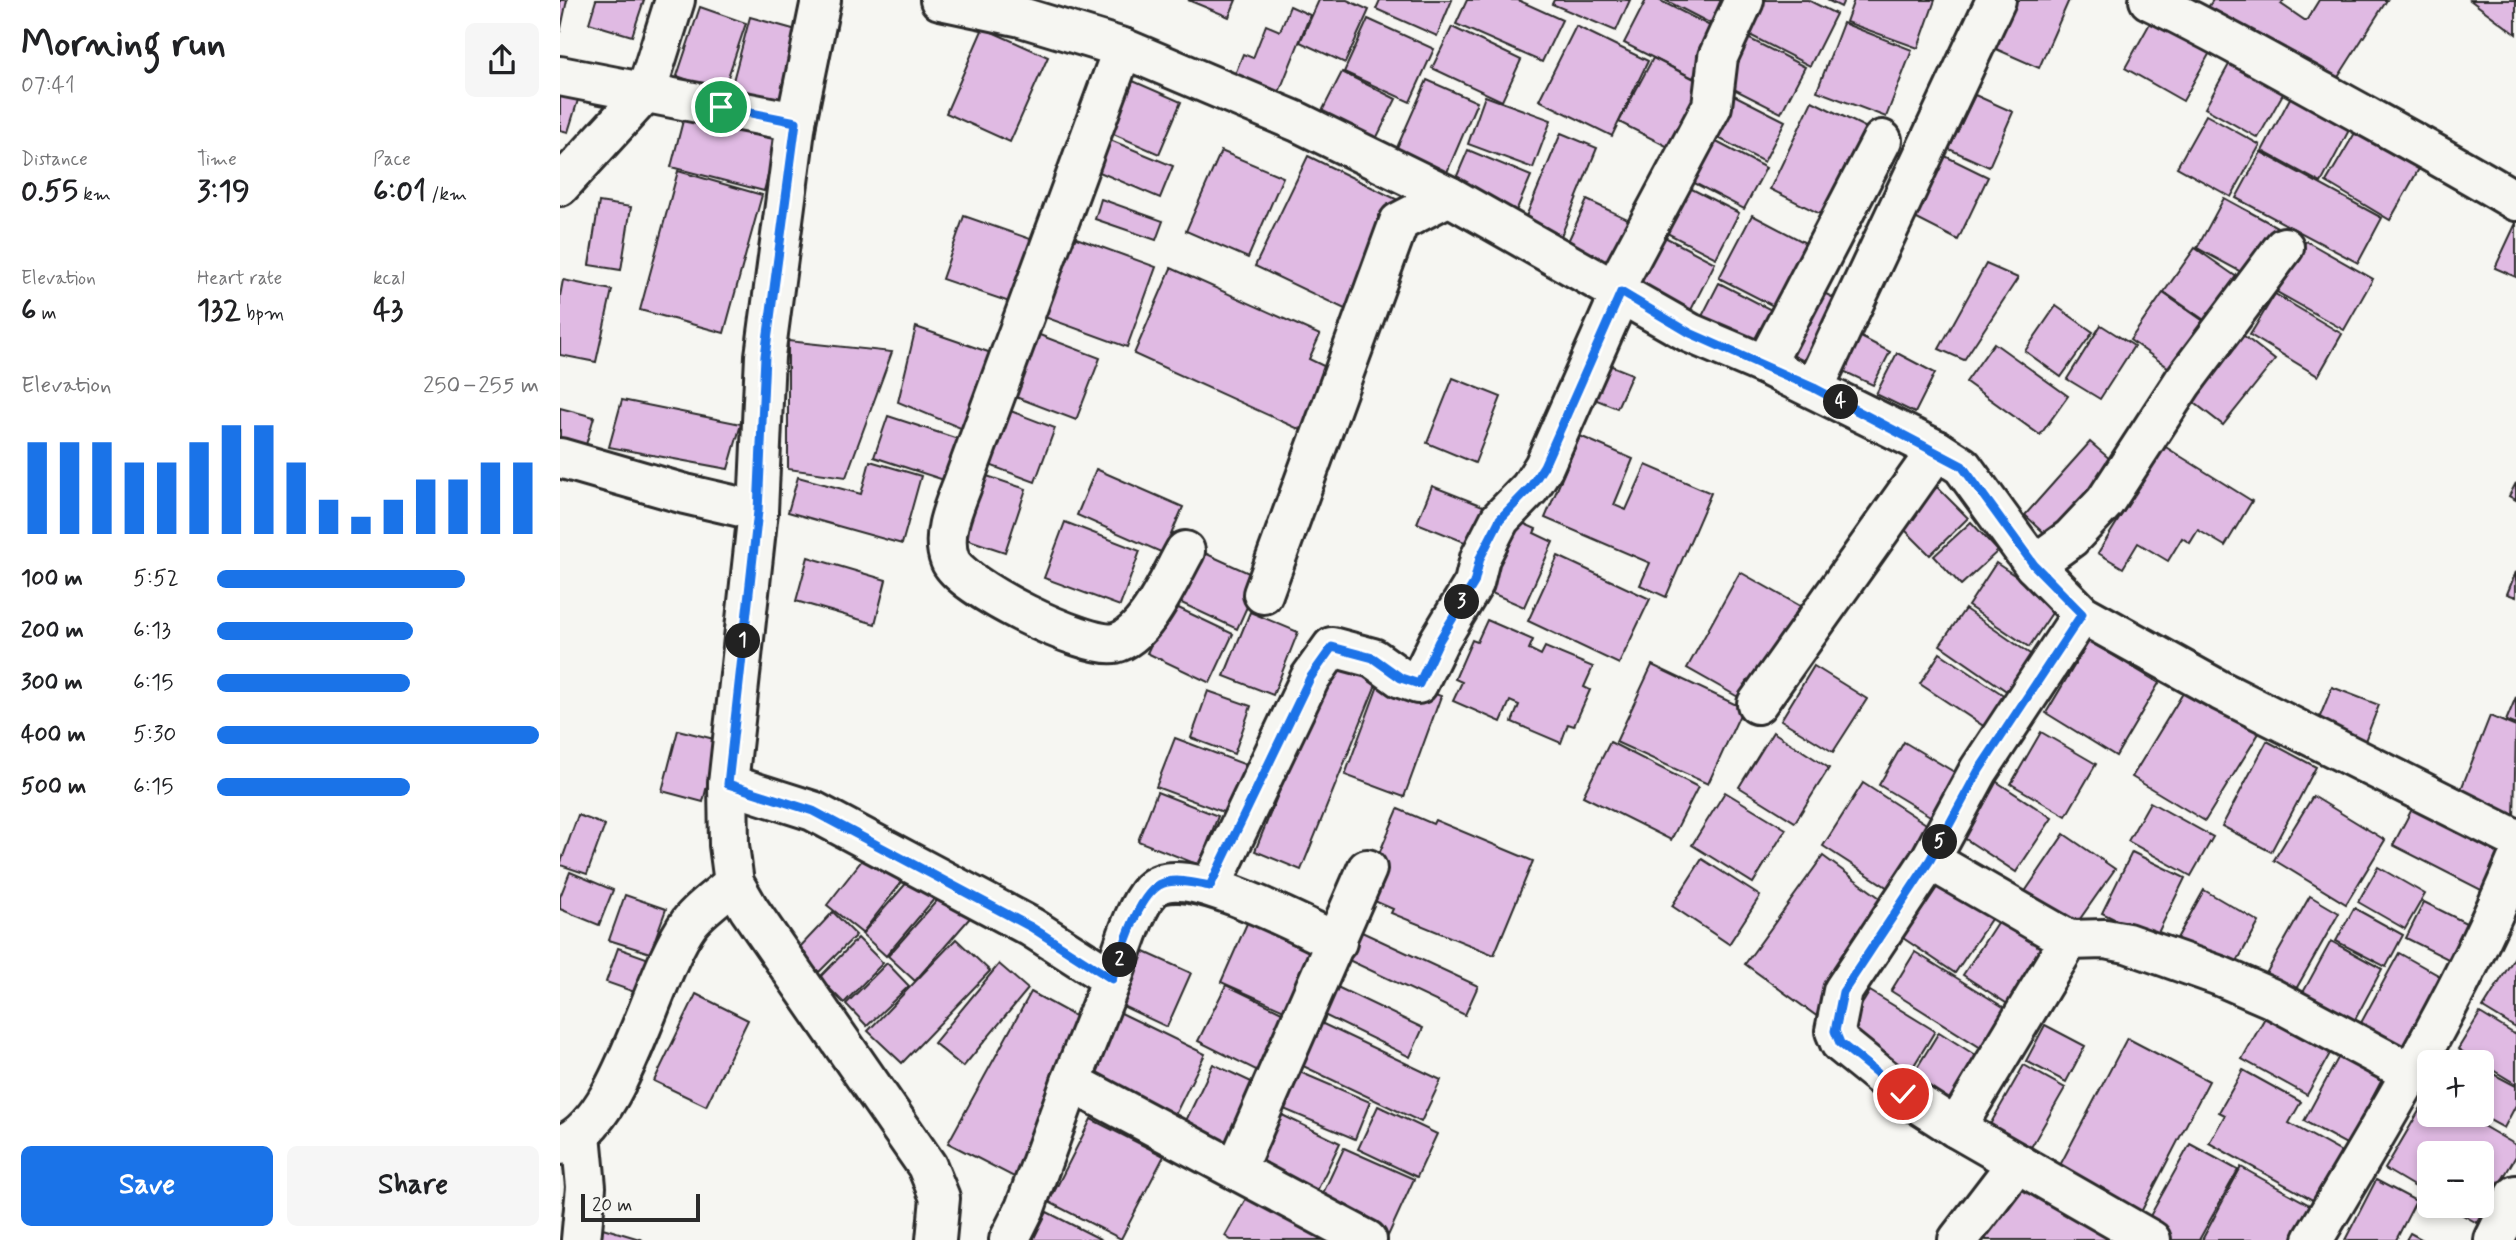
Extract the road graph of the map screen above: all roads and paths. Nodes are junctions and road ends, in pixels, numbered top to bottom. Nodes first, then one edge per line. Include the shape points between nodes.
1 (676, 0) edge
2 (821, 0) edge
3 (940, 0) edge
4 (1744, 0) edge
5 (1996, 0) edge
6 (2149, 0) edge
7 (1122, 48) junction
8 (560, 76) edge
9 (646, 92) junction
10 (796, 122) junction
11 (1882, 140) dead end
12 (560, 186) edge
13 (1449, 196) junction
14 (2516, 201) edge
15 (2284, 247) dead end
16 (1618, 290) junction
17 (1765, 365) junction
18 (1814, 388) junction
19 (1937, 450) junction
20 (560, 458) edge
21 (758, 511) junction
22 (1185, 551) dead end
23 (2034, 565) junction
24 (1263, 594) dead end
25 (2082, 614) junction
26 (1757, 704) dead end
27 (728, 784) junction
28 (2516, 839) edge
29 (1930, 860) junction
30 (2516, 862) edge
31 (1367, 869) dead end
32 (734, 883) junction
33 (1210, 886) junction
34 (2068, 940) junction
35 (1337, 942) junction
36 (1112, 979) junction
37 (2412, 1073) junction
38 (1071, 1082) junction
39 (1956, 1128) junction
40 (570, 1140) edge
41 (2017, 1163) junction
42 (1236, 1169) junction
43 (2516, 1195) edge
44 (581, 1240) edge
45 (936, 1240) edge
46 (1009, 1240) edge
47 (1367, 1240) edge
48 (1958, 1240) edge
49 (2151, 1240) edge
50 (2313, 1240) edge
51 (2494, 1240) edge

1 - 9 street
2 - 10 street
3 - 7 street via 1021,17
4 - 16 street via 1718,57 1712,106
5 - 18 street
6 - 14 street via 2228,37
7 - 13 street via 1298,122
7 - 22 street via 967,472 946,542 950,563 965,579 1001,601 1050,625 1114,643 1134,632 1151,613
8 - 9 street
9 - 10 street
9 - 12 street
10 - 21 street via 765,356
11 - 17 street
13 - 16 street
13 - 24 street via 1399,222
15 - 23 street via 2183,382 2105,502 2071,538
16 - 17 street via 1690,333
16 - 33 street via 1544,466 1500,519 1480,558 1474,583 1419,684 1401,678 1373,658 1332,647 1310,678
17 - 18 street
18 - 19 street
19 - 23 street via 1962,466
19 - 26 street
20 - 21 street
21 - 27 street
23 - 25 street
25 - 28 street via 2221,691
25 - 29 street via 1979,770
27 - 32 street
27 - 36 street via 813,811 1031,927
29 - 34 street
29 - 39 street via 1843,992 1835,1031 1840,1043 1861,1063
30 - 37 street via 2489,928
31 - 35 street
32 - 40 street via 691,922 662,974 620,1077 602,1108
32 - 45 street via 927,1166 940,1198
33 - 35 street
33 - 36 street via 1166,882 1152,888
34 - 37 street via 2127,943 2220,976
34 - 39 street
35 - 42 street
36 - 38 street
37 - 50 street
38 - 42 street
38 - 46 street
39 - 41 street
40 - 44 street via 586,1187
41 - 48 street
41 - 49 street
42 - 47 street
43 - 51 street

